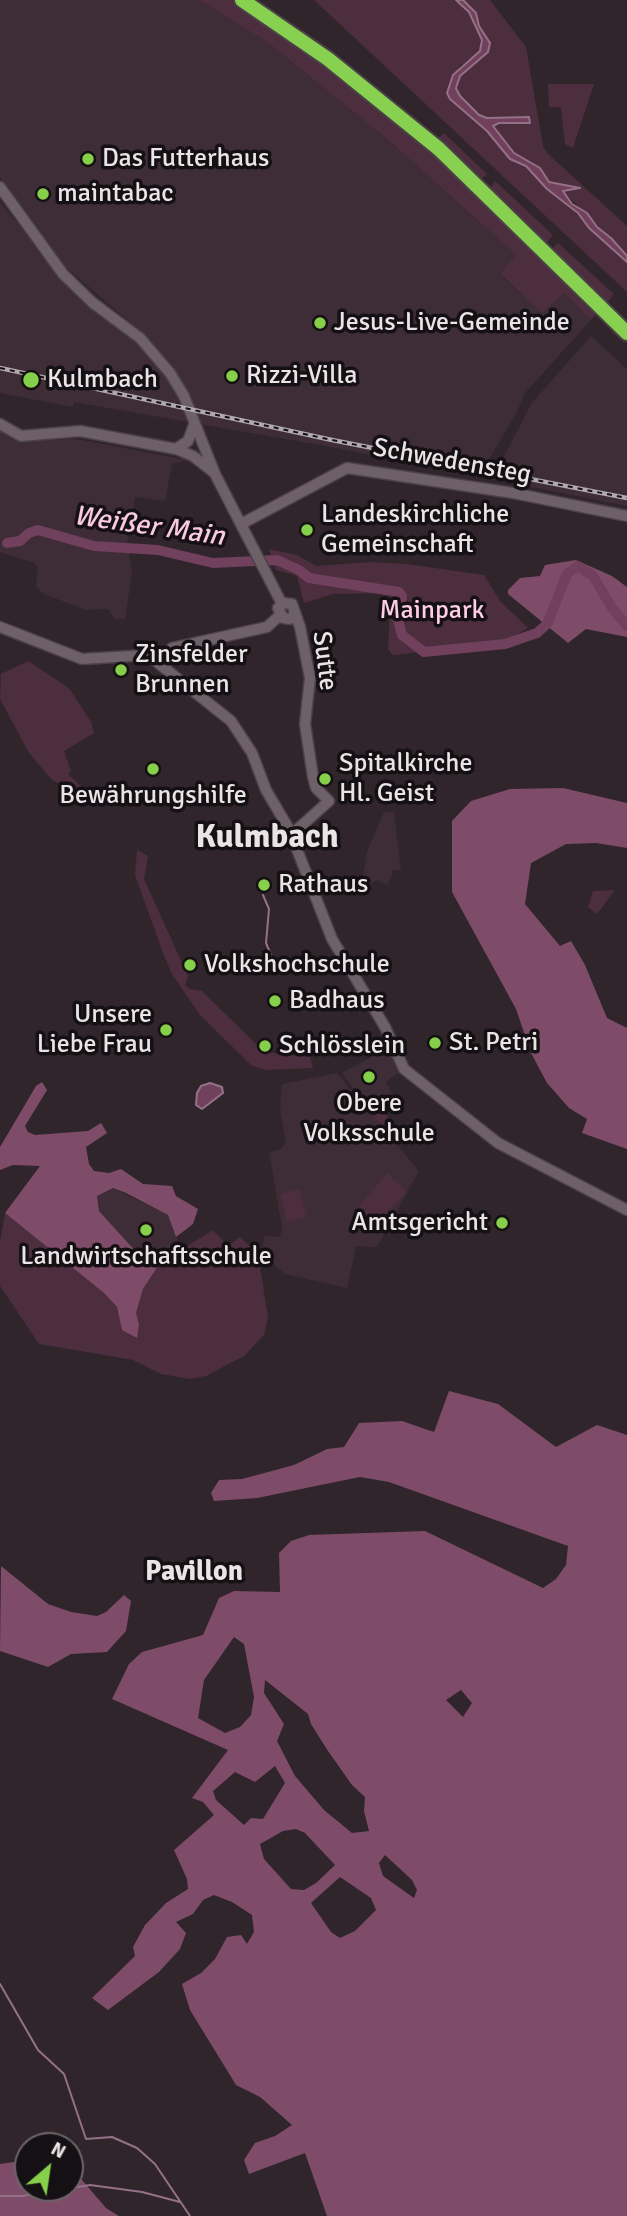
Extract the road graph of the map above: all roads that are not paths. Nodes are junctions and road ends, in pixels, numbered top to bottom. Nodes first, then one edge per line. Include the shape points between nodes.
1 (243, 1) edge
2 (0, 187) edge
3 (627, 333) edge
4 (0, 424) edge
5 (194, 425) junction
6 (176, 449) junction
7 (215, 474) junction
8 (627, 516) edge
9 (241, 524) junction
10 (282, 604) junction
11 (295, 614) junction
12 (279, 615) junction
13 (0, 627) edge
14 (159, 662) junction
15 (291, 835) junction
16 (627, 1210) edge

1 - 3 highway via 327,59 420,133
2 - 5 street, Sutte via 63,274 155,354 184,396
4 - 6 street via 21,436 80,431
5 - 6 street via 191,437
5 - 7 street, Sutte
6 - 7 street
7 - 9 street, Sutte
8 - 9 street, Schwedensteg via 347,468
9 - 10 street, Sutte
10 - 11 street, Sutte via 292,604
10 - 12 street, Sutte
11 - 12 street, Sutte via 288,619
11 - 15 street, Sutte via 310,678 305,724 313,777 329,802
12 - 14 street via 267,627 172,648
13 - 14 street via 82,659 143,654
14 - 15 street via 237,728
15 - 16 street via 332,939 409,1075 498,1143

